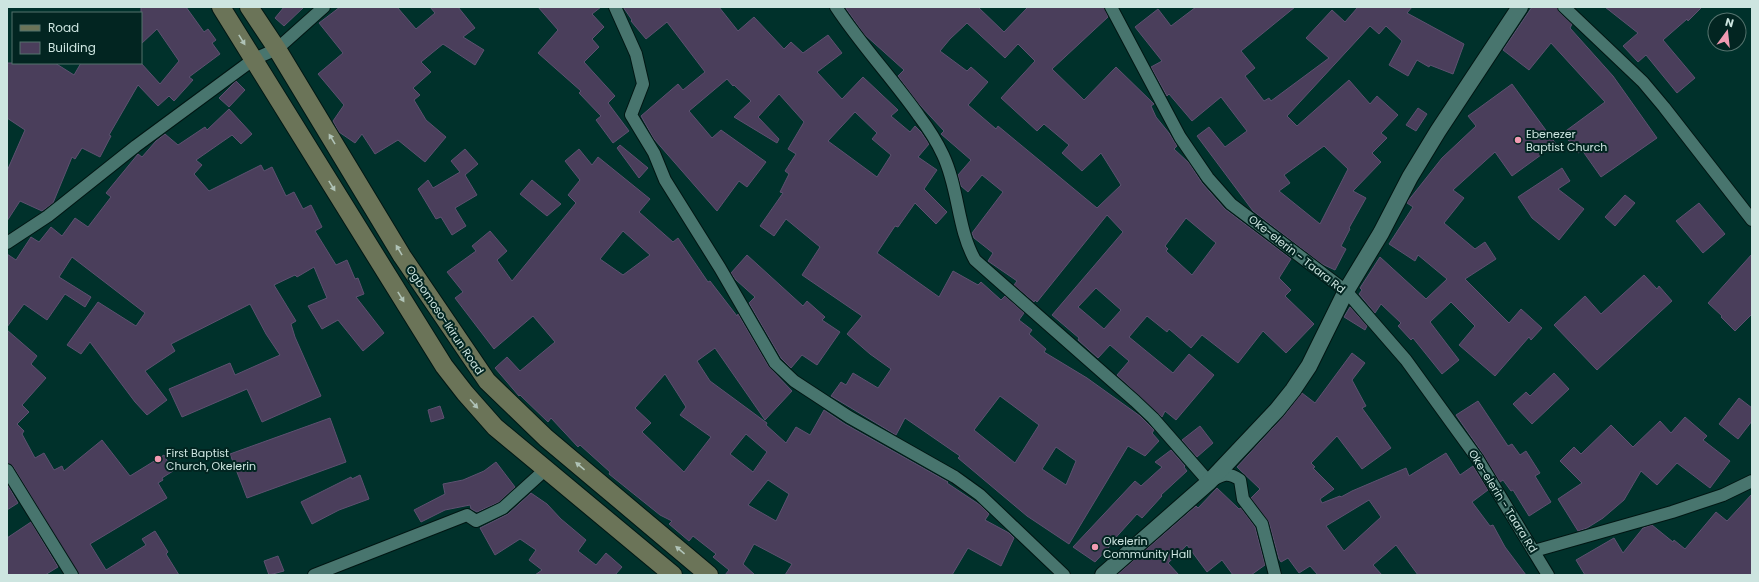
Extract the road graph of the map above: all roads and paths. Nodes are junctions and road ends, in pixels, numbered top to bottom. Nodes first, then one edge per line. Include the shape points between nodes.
1 (221, 7) edge
2 (249, 7) edge
3 (324, 7) edge
4 (615, 7) edge
5 (836, 7) edge
6 (1111, 7) edge
7 (1520, 7) edge
8 (1564, 7) edge
9 (277, 48) junction
10 (254, 59) junction
11 (1752, 220) edge
12 (7, 243) edge
13 (1346, 291) junction
14 (7, 470) edge
15 (546, 470) junction
16 (1752, 481) edge
17 (1210, 482) junction
18 (1534, 550) junction
19 (320, 574) edge
20 (72, 575) edge
21 (673, 575) edge
22 (709, 575) edge
23 (1064, 575) edge
24 (1103, 575) edge
25 (1275, 575) edge
26 (1548, 575) edge

1 -> 10 main road, Ogbomoso-Ikirun Road
2 - 9 main road, Ogbomoso-Ikirun Road
3 - 9 street
4 - 23 street via 636,54 642,84 631,115 654,153 665,180 775,363 794,381 849,417 955,476
5 - 17 street via 907,100 944,155 967,246 975,260 1153,418
6 - 13 street, Oke-elerin - Taara Rd via 1180,137 1208,178 1231,204
7 - 13 street via 1438,131
8 - 11 street via 1643,82
9 - 10 street
22 -> 9 main road, Ogbomoso-Ikirun Road via 546,438 487,381 402,256
10 - 12 street via 136,146 48,216
10 -> 15 main road, Ogbomoso-Ikirun Road via 444,366 495,427
13 - 17 street via 1309,366 1293,390
13 - 18 street, Oke-elerin - Taara Rd via 1406,360 1472,452
14 - 20 street
15 - 19 street via 503,508 487,516 476,521 467,515
15 - 21 main road, Ogbomoso-Ikirun Road
16 - 18 street via 1723,495 1672,512
17 - 24 street
17 - 25 street via 1222,475 1232,474 1240,480 1243,499 1262,524
18 - 26 street, Oke-elerin - Taara Rd

